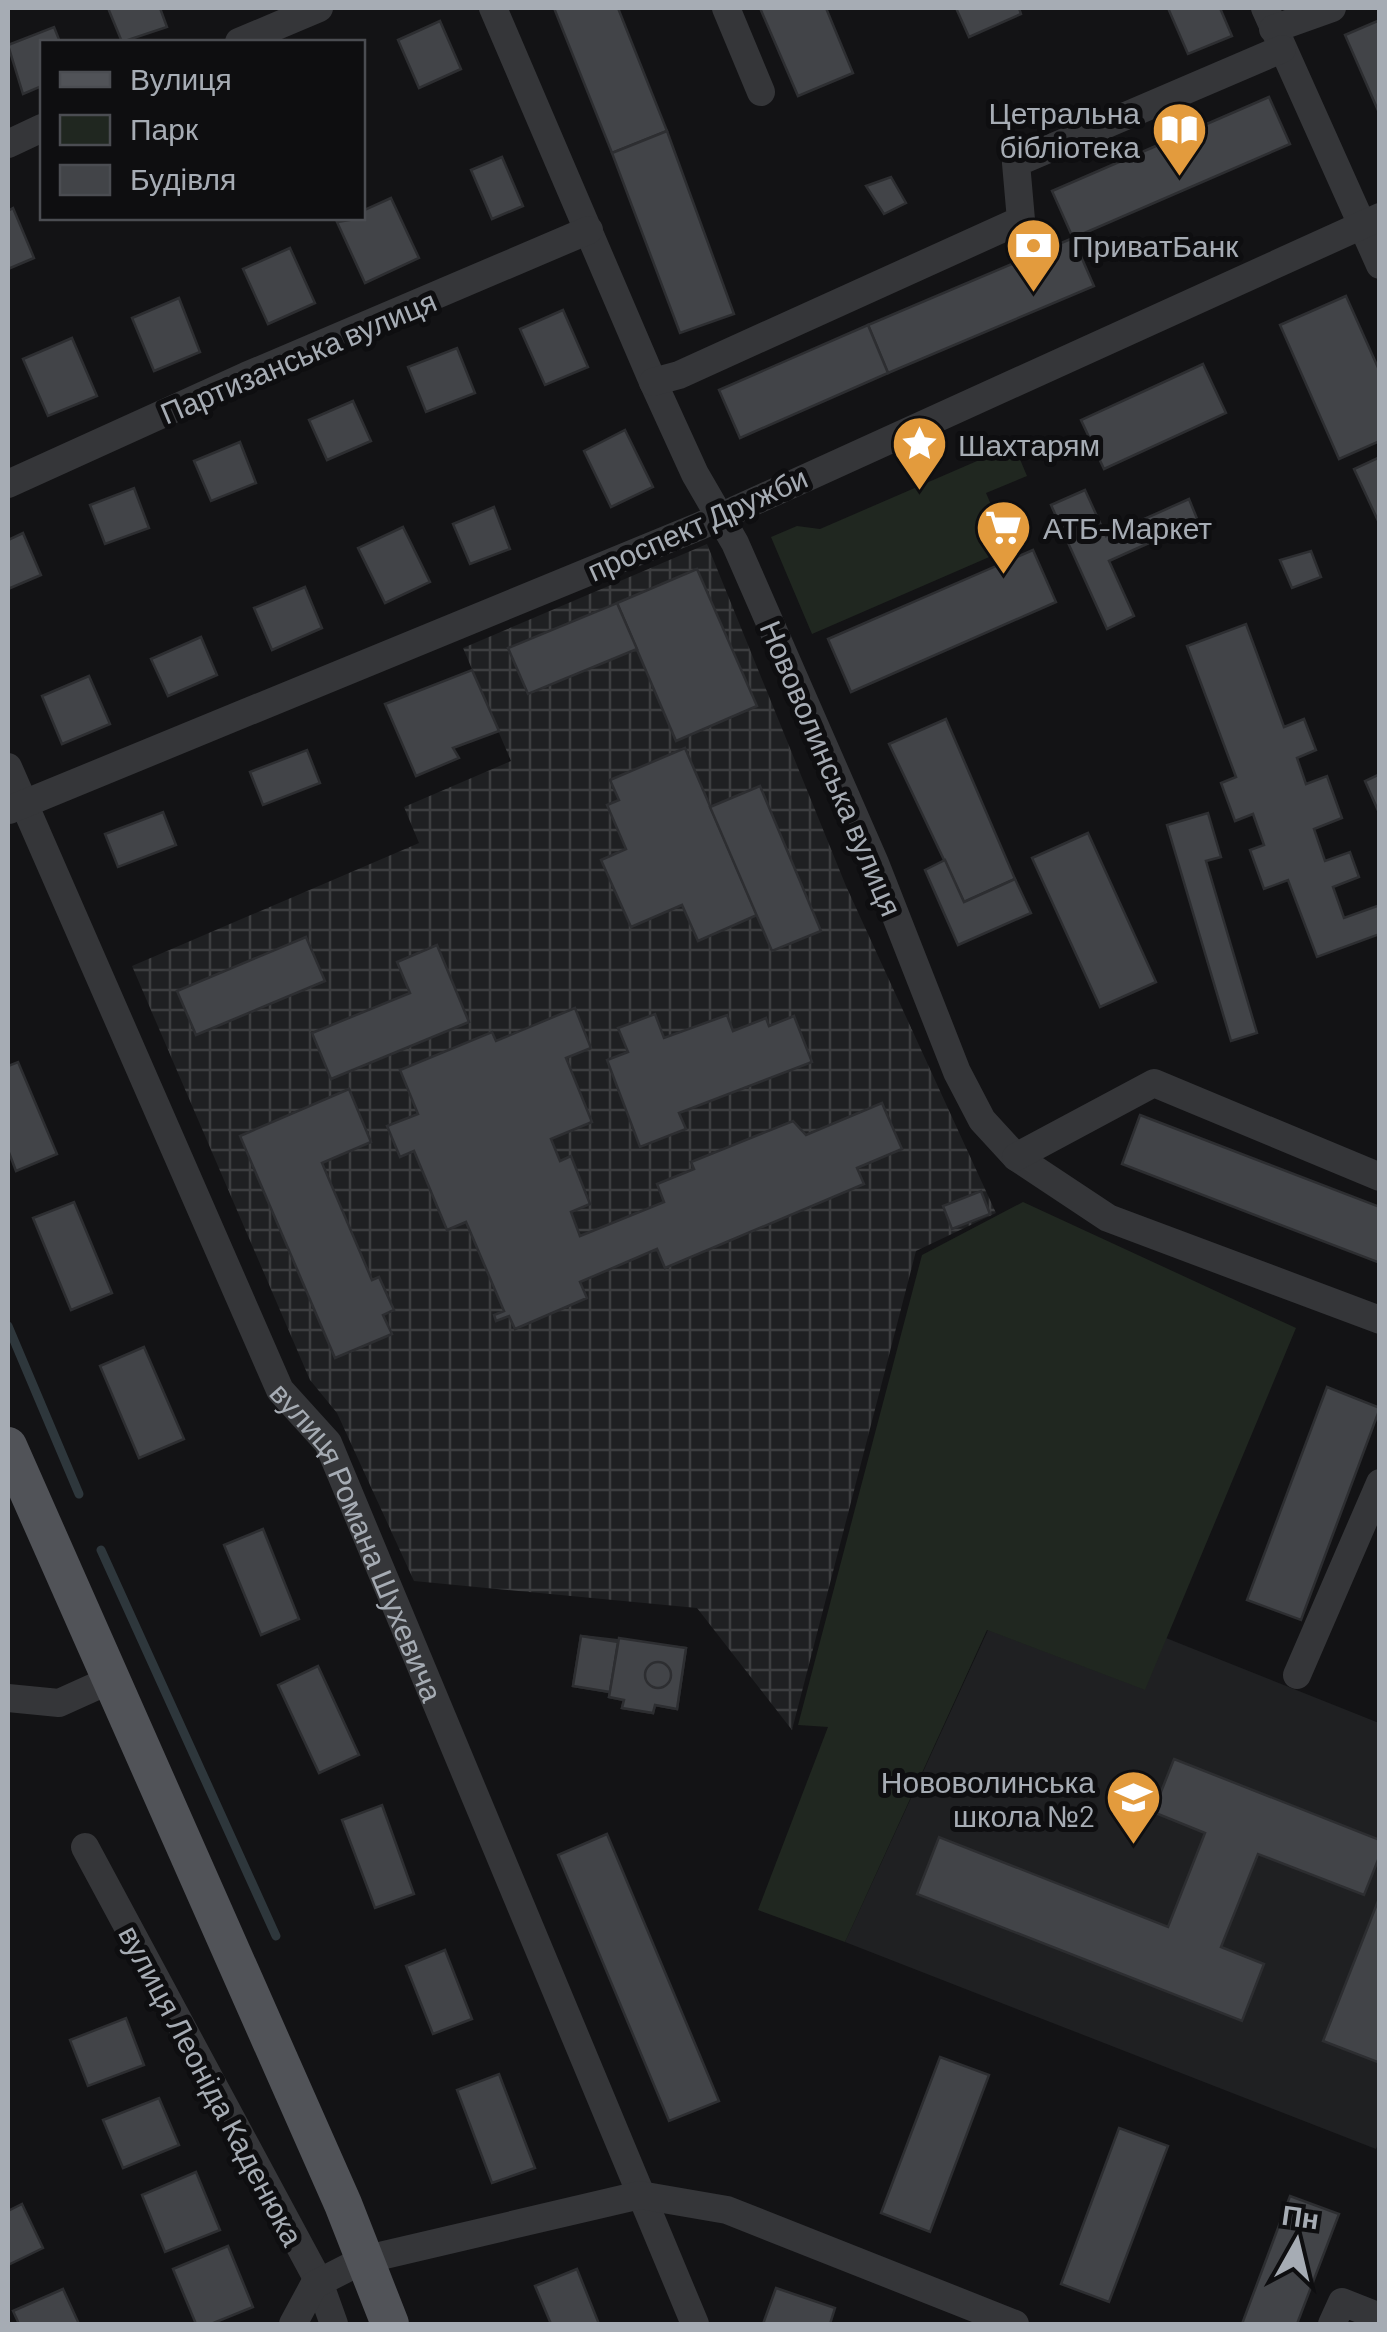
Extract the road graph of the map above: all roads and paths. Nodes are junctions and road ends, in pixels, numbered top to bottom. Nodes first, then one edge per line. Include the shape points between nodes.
1 (320, 8) edge
2 (493, 8) edge
3 (726, 8) edge
4 (1332, 8) edge
5 (1273, 28) edge
6 (244, 40) edge
7 (761, 92) dead end
8 (40, 129) edge
9 (8, 144) edge
10 (1371, 221) edge
11 (589, 230) junction
12 (1380, 266) edge
13 (653, 382) junction
14 (8, 484) edge
15 (720, 515) junction
16 (8, 767) edge
17 (15, 807) edge
18 (1016, 1156) junction
19 (1380, 1177) edge
20 (1380, 1320) edge
21 (8, 1446) edge
22 (1380, 1483) edge
23 (1297, 1675) dead end
24 (110, 1680) junction
25 (8, 1698) edge
26 (85, 1847) dead end
27 (640, 2195) junction
28 (363, 2260) junction
29 (318, 2282) junction
30 (1380, 2316) edge
31 (293, 2324) edge
32 (334, 2324) edge
33 (390, 2324) edge
34 (695, 2324) edge
35 (1016, 2324) edge
36 (1332, 2324) edge

1 - 6 street
2 - 11 street, Нововолинська вулиця
3 - 7 street
4 - 5 street
5 - 10 street
5 - 13 street via 1016,163 1021,220
8 - 9 street
10 - 12 street
10 - 15 street, проспект Дружби
11 - 13 street, Нововолинська вулиця
11 - 14 street, Партизанська вулиця
13 - 15 street, Нововолинська вулиця
15 - 17 street, проспект Дружби
15 - 18 street, Нововолинська вулиця via 875,863 957,1072 982,1120
16 - 17 street, вулиця Романа Шухевича
17 - 27 street, вулиця Романа Шухевича via 280,1390 328,1443
18 - 19 street via 1154,1083
18 - 20 street, Нововолинська вулиця via 1108,1218
21 - 24 main road
22 - 23 street
24 - 25 street via 59,1703
24 - 28 main road
26 - 29 street, вулиця Леоніда Каденюка
27 - 28 street
27 - 34 street, вулиця Романа Шухевича
27 - 35 street via 727,2210
28 - 29 street
28 - 33 main road
29 - 31 street
29 - 32 street, вулиця Леоніда Каденюка
30 - 36 street via 1342,2302

